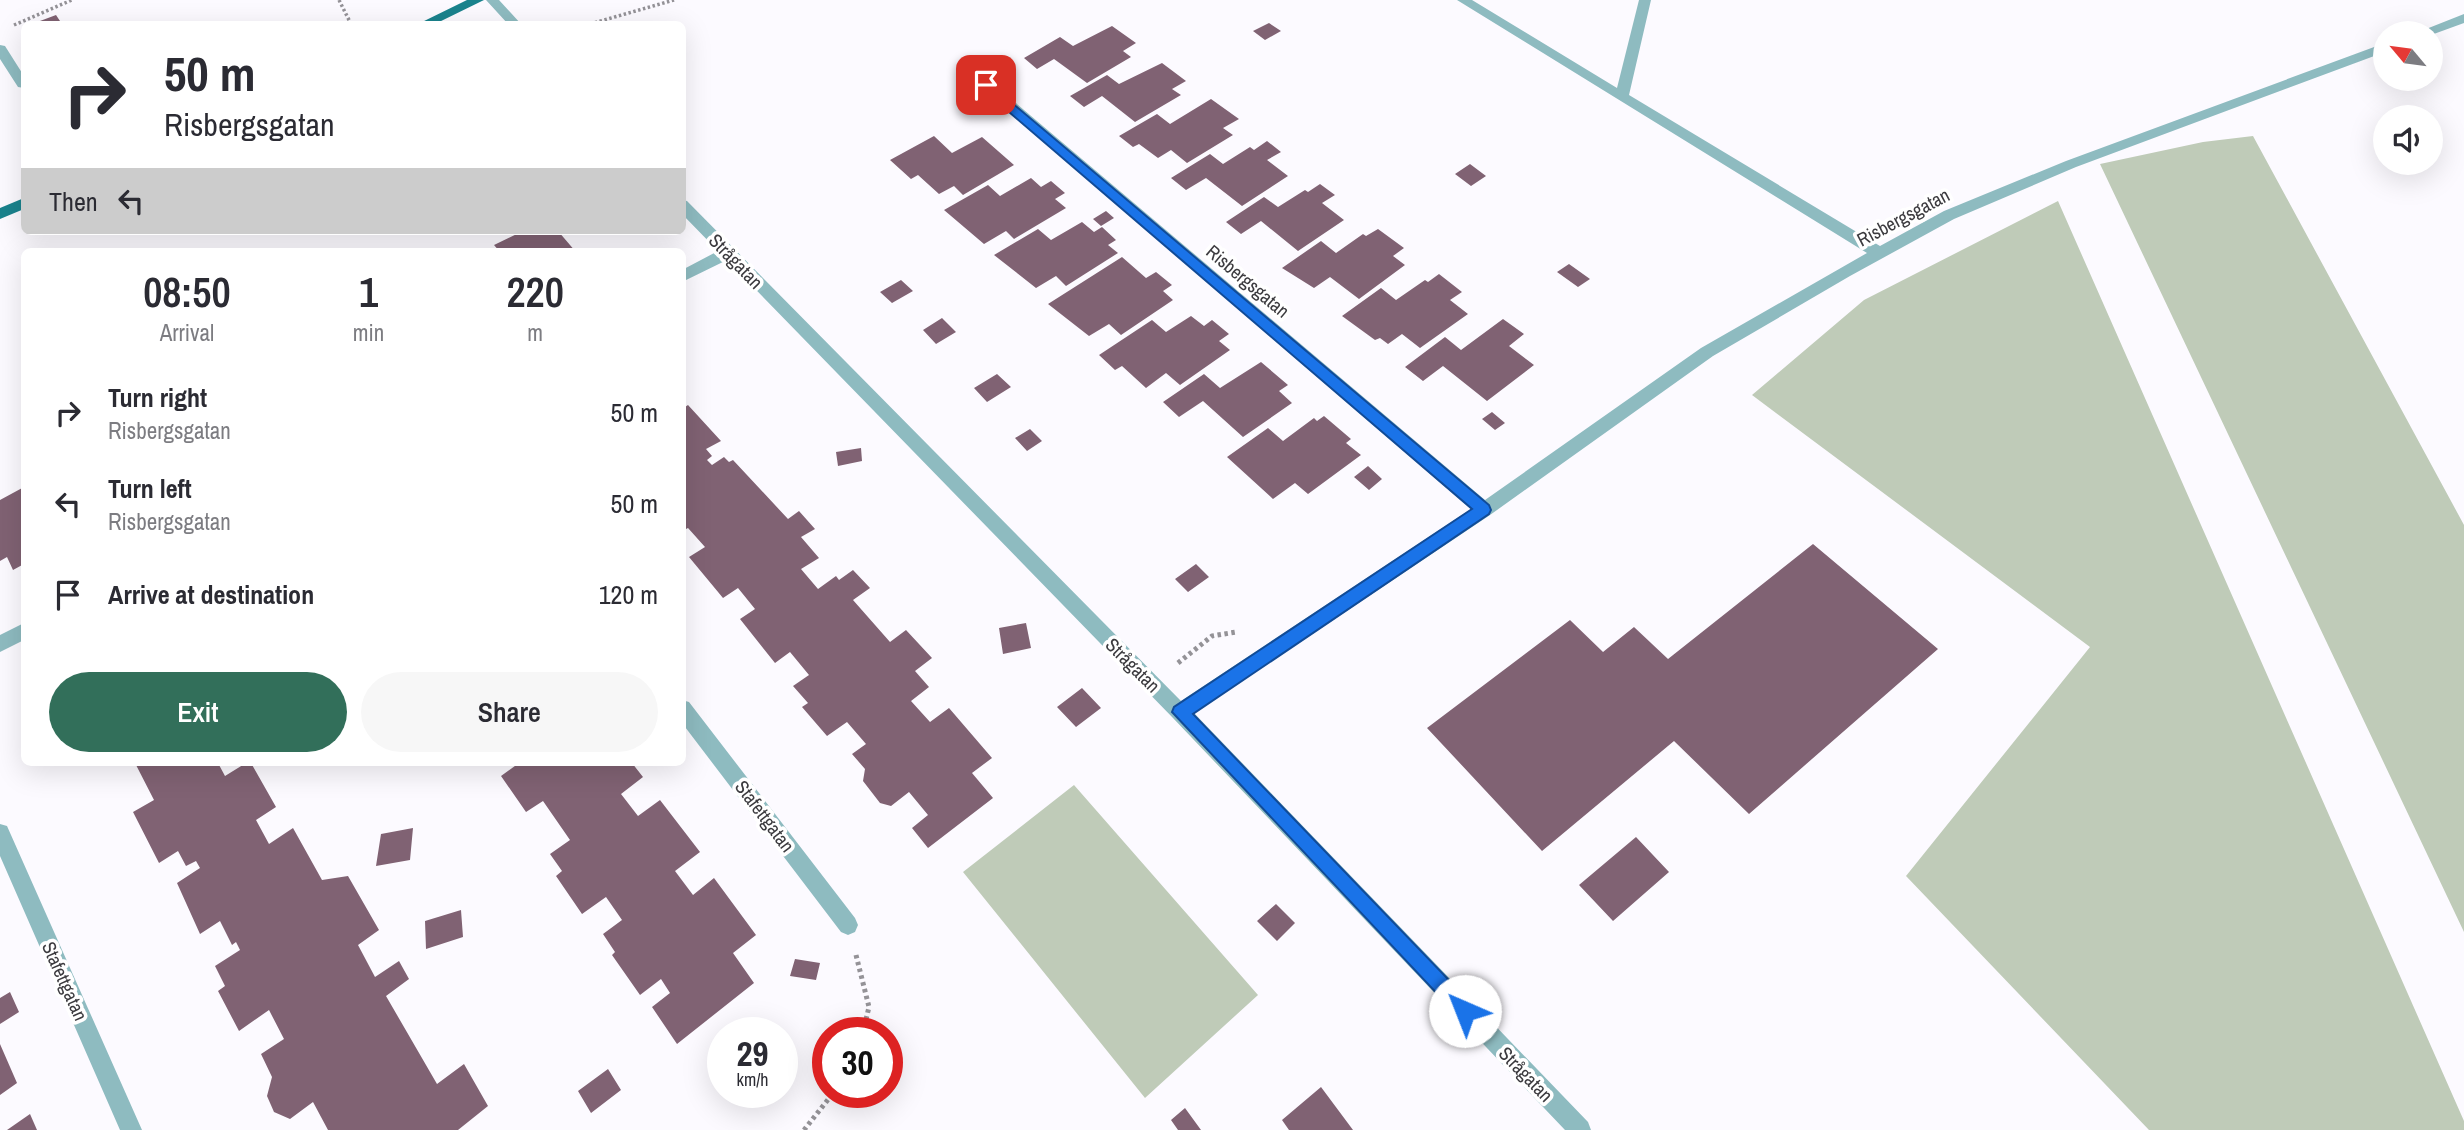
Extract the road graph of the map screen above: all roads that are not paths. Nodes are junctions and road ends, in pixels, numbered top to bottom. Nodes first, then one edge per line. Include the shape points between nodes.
1 (478, 0) edge
2 (492, 0) edge
3 (1462, 0) edge
4 (1645, 0) edge
5 (2464, 18) edge
6 (432, 21) edge
7 (512, 21) edge
8 (2443, 26) edge
9 (0, 49) edge
10 (2373, 51) edge
11 (21, 82) edge
12 (986, 85) dead end
13 (1622, 97) junction
14 (21, 204) edge
15 (686, 209) edge
16 (0, 214) edge
17 (727, 253) junction
18 (1879, 253) junction
19 (686, 275) edge
20 (1484, 510) junction
21 (21, 633) edge
22 (0, 644) edge
23 (1180, 712) junction
24 (686, 713) edge
25 (0, 833) edge
26 (848, 925) road end
27 (131, 1130) edge
28 (1580, 1130) edge

1 - 6 main road
2 - 7 street
3 - 13 street
4 - 13 street
5 - 8 street
9 - 11 street
10 - 18 street, Risbergsgatan via 2071,164 1949,215
12 - 20 street, Risbergsgatan
13 - 18 street
14 - 16 main road
15 - 17 street, Strågatan
17 - 19 street
17 - 23 street, Strågatan
18 - 20 street, Risbergsgatan via 1707,352
20 - 23 street, Risbergsgatan
21 - 22 street
23 - 28 street, Strågatan
24 - 26 street, Stafettgatan
25 - 27 street, Stafettgatan

